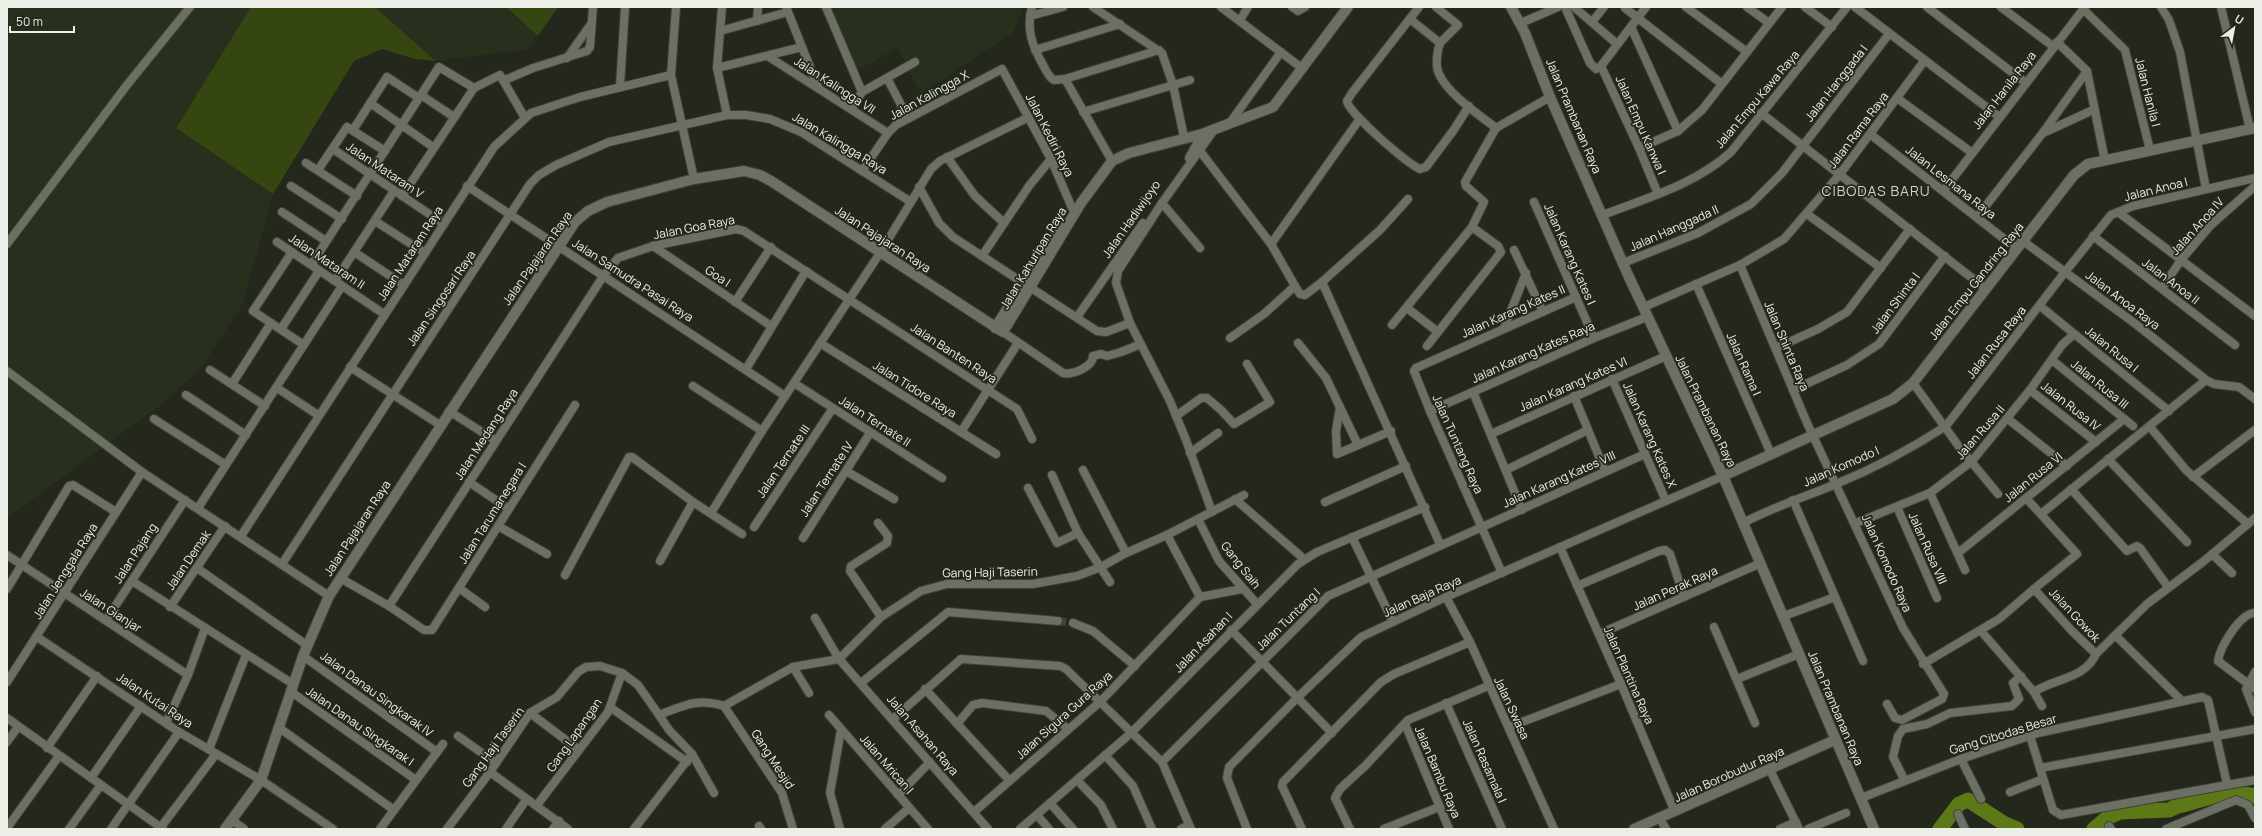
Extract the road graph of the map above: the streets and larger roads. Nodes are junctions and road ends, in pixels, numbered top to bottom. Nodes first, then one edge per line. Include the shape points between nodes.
1 (190, 7) edge
2 (593, 7) edge
3 (625, 7) edge
4 (676, 7) edge
5 (722, 7) edge
6 (758, 7) edge
7 (826, 7) edge
8 (1032, 7) edge
9 (1063, 7) edge
10 (1093, 7) edge
11 (1221, 7) edge
12 (1248, 7) edge
13 (1292, 7) edge
14 (1305, 7) edge
15 (1348, 7) edge
16 (1419, 7) edge
17 (1436, 7) edge
18 (1511, 7) edge
19 (1558, 7) edge
20 (1565, 7) edge
21 (1574, 7) edge
22 (1604, 7) edge
23 (1646, 7) edge
24 (1686, 7) edge
25 (1747, 7) edge
26 (1782, 7) edge
27 (1805, 7) edge
28 (1847, 7) edge
29 (1855, 7) edge
30 (1927, 7) edge
31 (2001, 7) edge
32 (2161, 7) edge
33 (2221, 7) edge
34 (1625, 8) edge
35 (2084, 8) edge
36 (787, 10) edge
37 (1030, 16) junction
38 (1410, 19) junction
39 (1637, 19) junction
40 (1240, 20) junction
41 (757, 21) junction
42 (1592, 22) junction
43 (591, 23) junction
44 (1521, 23) junction
45 (1769, 23) junction
46 (1120, 24) junction
47 (1631, 27) junction
48 (1832, 27) junction
49 (720, 31) junction
50 (1889, 34) junction
51 (1440, 43) junction
52 (1617, 44) junction
53 (2055, 45) junction
54 (802, 47) junction
55 (1034, 50) junction
56 (1159, 50) junction
57 (1281, 52) junction
58 (1747, 52) junction
59 (769, 57) junction
60 (567, 58) junction
61 (1925, 60) junction
62 (915, 62) dead end
63 (1601, 66) junction
64 (718, 68) junction
65 (1002, 69) joint
66 (1303, 69) junction
67 (2087, 71) junction
68 (671, 75) junction
69 (887, 78) junction
70 (1065, 79) junction
71 (505, 80) junction
72 (1190, 80) dead end
73 (2026, 83) junction
74 (1722, 84) junction
75 (1173, 85) junction
76 (620, 86) junction
77 (818, 87) junction
78 (474, 88) junction
79 (862, 92) junction
80 (420, 96) junction
81 (1550, 97) junction
82 (1897, 98) junction
83 (370, 103) junction
84 (1469, 106) junction
85 (851, 109) junction
86 (2093, 110) junction
87 (1083, 112) junction
88 (1761, 113) junction
89 (727, 115) junction
90 (1998, 116) junction
91 (454, 117) junction
92 (525, 118) junction
93 (908, 118) junction
94 (1027, 118) junction
95 (1359, 120) junction
96 (402, 124) junction
97 (681, 125) junction
98 (1229, 125) junction
99 (1496, 128) junction
100 (2253, 129) edge
101 (353, 130) junction
102 (1214, 130) junction
103 (1678, 131) junction
104 (888, 133) junction
105 (1202, 134) junction
106 (1870, 134) junction
107 (2042, 134) junction
108 (1184, 137) junction
109 (2198, 140) junction
110 (433, 147) junction
111 (1802, 147) junction
112 (333, 148) junction
113 (1639, 148) junction
114 (2150, 150) junction
115 (385, 151) junction
116 (1200, 151) junction
117 (1971, 152) junction
118 (947, 157) junction
119 (1050, 160) junction
120 (1112, 161) junction
121 (2105, 161) junction
122 (306, 163) dead end
123 (318, 170) junction
124 (862, 171) junction
125 (370, 173) junction
126 (1840, 174) junction
127 (2255, 178) edge
128 (694, 179) junction
129 (291, 186) dead end
130 (467, 186) junction
131 (2255, 186) edge
132 (919, 187) junction
133 (2206, 189) junction
134 (1944, 190) junction
135 (394, 191) junction
136 (1658, 194) junction
137 (357, 196) junction
138 (402, 196) junction
139 (1408, 199) dead end
140 (911, 202) junction
141 (1534, 202) dead end
142 (1162, 203) junction
143 (1076, 208) junction
144 (282, 212) dead end
145 (2118, 212) junction
146 (1807, 214) junction
147 (1603, 215) junction
148 (510, 216) junction
149 (1977, 217) junction
150 (342, 219) junction
151 (375, 221) junction
152 (1004, 223) junction
153 (444, 224) junction
154 (1472, 227) junction
155 (1910, 229) junction
156 (2093, 236) junction
157 (277, 242) dead end
158 (326, 242) junction
159 (7, 244) edge
160 (1271, 244) junction
161 (2020, 245) junction
162 (559, 246) junction
163 (652, 246) junction
164 (771, 247) junction
165 (1200, 248) dead end
166 (1514, 250) dead end
167 (292, 252) junction
168 (354, 252) junction
169 (425, 253) junction
170 (880, 253) junction
171 (982, 256) junction
172 (1945, 256) junction
173 (2181, 260) junction
174 (1623, 263) junction
175 (311, 265) junction
176 (1740, 266) junction
177 (1881, 268) junction
178 (319, 271) junction
179 (806, 271) junction
180 (2064, 272) junction
181 (1526, 273) junction
182 (604, 274) junction
183 (335, 281) junction
184 (1322, 282) junction
185 (1696, 284) junction
186 (404, 285) junction
187 (342, 286) junction
188 (1027, 286) junction
189 (1295, 286) junction
190 (2162, 288) junction
191 (1986, 289) junction
192 (1576, 297) junction
193 (849, 300) junction
194 (735, 302) junction
195 (2040, 306) junction
196 (1407, 308) junction
197 (1543, 312) junction
198 (1646, 312) junction
199 (384, 314) junction
200 (2255, 316) edge
201 (1077, 317) junction
202 (271, 323) junction
203 (1130, 323) junction
204 (1392, 324) dead end
205 (771, 326) junction
206 (1504, 328) junction
207 (281, 329) junction
208 (999, 330) junction
209 (1438, 332) junction
210 (2074, 334) junction
211 (1230, 338) dead end
212 (1594, 338) junction
213 (820, 343) junction
214 (1018, 343) junction
215 (1298, 343) dead end
216 (1140, 344) junction
217 (304, 345) junction
218 (2235, 345) dead end
219 (1427, 346) dead end
220 (1459, 348) joint
221 (1776, 348) junction
222 (1666, 356) junction
223 (2052, 360) junction
224 (1247, 364) dead end
225 (350, 367) junction
226 (746, 369) junction
227 (210, 370) dead end
228 (7, 371) edge
229 (1612, 379) junction
230 (2206, 380) junction
231 (794, 383) junction
232 (1913, 383) junction
233 (232, 384) junction
234 (692, 386) dead end
235 (277, 388) junction
236 (988, 390) junction
237 (1793, 390) junction
238 (2030, 390) junction
239 (1473, 392) junction
240 (392, 393) junction
241 (186, 395) dead end
242 (785, 396) junction
243 (1574, 396) junction
244 (2255, 399) edge
245 (575, 404) dead end
246 (265, 406) junction
247 (1340, 407) junction
248 (833, 408) junction
249 (1430, 410) junction
250 (2169, 410) junction
251 (449, 411) junction
252 (318, 415) junction
253 (1176, 416) junction
254 (154, 419) dead end
255 (2008, 419) junction
256 (2124, 419) junction
257 (440, 425) junction
258 (1946, 426) junction
259 (2133, 426) dead end
260 (2150, 427) junction
261 (1588, 430) junction
262 (2255, 430) edge
263 (762, 431) junction
264 (1391, 431) junction
265 (960, 432) junction
266 (870, 433) junction
267 (1218, 433) dead end
268 (1491, 434) junction
269 (246, 435) junction
270 (1813, 436) junction
271 (1032, 439) dead end
272 (496, 441) junction
273 (2096, 442) junction
274 (1358, 445) junction
275 (1190, 453) junction
276 (996, 454) dead end
277 (1645, 454) junction
278 (1771, 454) junction
279 (2108, 459) junction
280 (1972, 461) junction
281 (226, 465) junction
282 (1406, 466) junction
283 (2067, 466) junction
284 (1083, 470) dead end
285 (1506, 470) junction
286 (846, 471) junction
287 (142, 472) junction
288 (1605, 472) junction
289 (1052, 475) dead end
290 (1723, 476) junction
291 (2193, 476) junction
292 (942, 478) dead end
293 (469, 482) junction
294 (1837, 484) junction
295 (1028, 488) dead end
296 (2071, 489) junction
297 (1930, 493) junction
298 (1244, 494) dead end
299 (1998, 494) dead end
300 (2026, 498) junction
301 (894, 499) dead end
302 (1235, 499) junction
303 (185, 500) junction
304 (1793, 500) junction
305 (1666, 501) junction
306 (693, 502) junction
307 (1325, 502) dead end
308 (1425, 507) junction
309 (1897, 507) junction
310 (198, 508) junction
311 (509, 509) junction
312 (1522, 510) junction
313 (116, 512) junction
314 (1212, 512) junction
315 (711, 513) junction
316 (2041, 514) junction
317 (2255, 518) edge
318 (1198, 519) junction
319 (878, 523) dead end
320 (1743, 523) junction
321 (1856, 523) junction
322 (2248, 524) junction
323 (225, 526) junction
324 (498, 526) junction
325 (1482, 526) junction
326 (754, 527) dead end
327 (1078, 533) junction
328 (742, 534) dead end
329 (1167, 535) junction
330 (241, 536) junction
331 (803, 538) dead end
332 (1352, 538) junction
333 (2187, 542) dead end
334 (1440, 544) junction
335 (1560, 547) junction
336 (1126, 553) junction
337 (1958, 553) junction
338 (547, 554) dead end
339 (2212, 554) junction
340 (7, 555) edge
341 (1304, 560) junction
342 (660, 561) dead end
343 (1761, 563) junction
344 (282, 564) junction
345 (20, 567) junction
346 (1101, 567) junction
347 (197, 568) junction
348 (1965, 570) dead end
349 (1502, 573) junction
350 (2232, 573) dead end
351 (565, 575) dead end
352 (1370, 577) junction
353 (7, 578) edge
354 (340, 578) junction
355 (132, 581) junction
356 (1110, 582) dead end
357 (1577, 586) junction
358 (2168, 587) junction
359 (459, 588) junction
360 (7, 589) edge
361 (1242, 589) junction
362 (2034, 589) junction
363 (64, 594) junction
364 (329, 596) junction
365 (1200, 597) junction
366 (1446, 597) junction
367 (1684, 597) junction
368 (1835, 597) junction
369 (1937, 598) dead end
370 (1257, 604) junction
371 (389, 606) junction
372 (170, 607) junction
373 (485, 607) dead end
374 (2255, 613) edge
375 (1784, 616) junction
376 (881, 617) junction
377 (815, 618) dead end
378 (106, 620) junction
379 (1058, 621) tunnel mouth
380 (1393, 622) junction
381 (1073, 623) tunnel mouth
382 (1714, 627) dead end
383 (205, 628) junction
384 (1231, 630) junction
385 (1980, 631) junction
386 (1599, 634) junction
387 (2115, 635) junction
388 (37, 637) junction
389 (1470, 642) junction
390 (308, 646) junction
391 (1799, 654) junction
392 (2096, 654) junction
393 (246, 655) junction
394 (303, 656) junction
395 (839, 659) junction
396 (1262, 661) junction
397 (1863, 661) dead end
398 (1923, 664) junction
399 (1135, 666) junction
400 (793, 667) junction
401 (2255, 672) edge
402 (622, 673) junction
403 (188, 675) junction
404 (97, 676) junction
405 (2021, 676) junction
406 (1737, 679) junction
407 (7, 682) edge
408 (862, 683) junction
409 (1621, 684) junction
410 (2247, 684) junction
411 (1488, 686) junction
412 (292, 687) junction
413 (925, 689) junction
414 (2255, 689) edge
415 (2034, 692) junction
416 (810, 693) dead end
417 (1297, 698) junction
418 (1101, 701) junction
419 (2182, 701) junction
420 (1446, 703) junction
421 (1887, 704) dead end
422 (141, 706) junction
423 (724, 706) junction
424 (2042, 706) dead end
425 (610, 708) junction
426 (2255, 712) edge
427 (530, 713) junction
428 (659, 715) junction
429 (829, 715) dead end
430 (7, 718) edge
431 (893, 719) junction
432 (166, 723) junction
433 (1755, 723) dead end
434 (956, 724) junction
435 (1405, 724) junction
436 (278, 727) junction
437 (1508, 727) junction
438 (1068, 729) junction
439 (2255, 729) edge
440 (16, 730) junction
441 (841, 730) junction
442 (179, 732) junction
443 (1131, 733) junction
444 (1332, 733) junction
445 (458, 736) dead end
446 (2030, 736) junction
447 (2215, 736) junction
448 (1835, 740) junction
449 (7, 742) edge
450 (443, 744) dead end
451 (47, 748) junction
452 (579, 750) junction
453 (213, 752) junction
454 (437, 752) junction
455 (692, 754) junction
456 (1105, 755) junction
457 (59, 756) junction
458 (1961, 759) junction
459 (687, 762) junction
460 (930, 762) junction
461 (1162, 762) junction
462 (496, 763) junction
463 (2040, 768) junction
464 (1770, 770) junction
465 (490, 772) junction
466 (91, 778) junction
467 (2043, 779) junction
468 (261, 780) junction
469 (416, 780) junction
470 (1009, 780) junction
471 (1077, 780) junction
472 (2255, 780) edge
473 (1905, 781) junction
474 (2227, 784) junction
475 (101, 785) junction
476 (2010, 792) dead end
477 (714, 793) dead end
478 (898, 795) junction
479 (1861, 798) junction
480 (1981, 799) dead end
481 (526, 800) dead end
482 (129, 804) junction
483 (1050, 804) junction
484 (537, 805) junction
485 (1439, 807) junction
486 (909, 808) junction
487 (394, 810) junction
488 (974, 812) junction
489 (1675, 812) junction
490 (1846, 813) dead end
491 (1037, 814) junction
492 (1958, 814) dead end
493 (2255, 818) edge
494 (1660, 819) junction
495 (232, 820) junction
496 (559, 821) junction
497 (1798, 825) edge
498 (1190, 827) edge
499 (7, 828) edge
500 (160, 828) edge
501 (329, 828) edge
502 (69, 829) edge
503 (111, 829) edge
504 (226, 829) edge
505 (244, 829) edge
506 (380, 829) edge
507 (447, 829) edge
508 (506, 829) edge
509 (553, 829) edge
510 (568, 829) edge
511 (634, 829) edge
512 (792, 829) edge
513 (840, 829) edge
514 (885, 829) edge
515 (928, 829) edge
516 (988, 829) edge
517 (1020, 829) edge
518 (1049, 829) edge
519 (1073, 829) edge
520 (1113, 829) edge
521 (1152, 829) edge
522 (1181, 829) edge
523 (1247, 829) edge
524 (1302, 829) edge
525 (1350, 829) edge
526 (1384, 829) edge
527 (1449, 829) edge
528 (1502, 829) edge
529 (1554, 829) edge
530 (1634, 829) edge
531 (1666, 829) edge
532 (1780, 829) edge
533 (1808, 829) edge
534 (1874, 829) edge
535 (1965, 829) edge
536 (2166, 829) edge

1 - 159 street via 127,85
2 - 43 street
3 - 76 street
4 - 68 street
5 - 49 street
6 - 41 street
7 - 79 street
8 - 37 street
9 - 37 street
10 - 46 street
11 - 40 street
12 - 40 street
13 - 14 street via 1298,11
15 - 66 street
16 - 38 street
17 - 51 street via 1458,25
18 - 44 street, Jalan Prambanan Raya
19 - 44 street
20 - 63 street via 1592,66
21 - 42 street
22 - 42 street
23 - 39 street
24 - 58 street
25 - 45 street
26 - 45 street
27 - 48 street
28 - 48 street, Jalan Empu Kawa Raya
29 - 50 street
30 - 73 street
31 - 53 street
32 - 109 street via 2169,20 2180,52
33 - 100 street
34 - 39 street
35 - 53 street, Jalan Hanila Raya
35 - 114 street, Jalan Hanila I via 2124,50
36 - 41 street
36 - 54 street
37 - 55 street via 1029,29
38 - 51 street
38 - 95 street via 1347,101
39 - 47 street
39 - 74 street
40 - 57 street
41 - 49 street
42 - 52 street
43 - 60 street
43 - 60 street via 589,49
44 - 81 street, Jalan Prambanan Raya
45 - 58 street
46 - 55 street
46 - 56 street
47 - 52 street
47 - 103 street
48 - 88 street, Jalan Empu Kawa Raya
49 - 64 street
50 - 61 street
50 - 111 street, Jalan Hanggada I
51 - 84 street via 1437,68 1439,74
52 - 63 street
53 - 67 street
53 - 73 street, Jalan Hanila Raya
54 - 59 street
54 - 77 street
55 - 70 street via 1048,75 1054,80
56 - 70 street
56 - 75 street via 1164,56
57 - 66 street
57 - 98 street
58 - 74 street
59 - 64 street
59 - 77 street, Jalan Kalingga VII
60 - 71 street
61 - 82 street, Jalan Rama Raya
61 - 90 street
62 - 69 street
63 - 113 street, Jalan Empu Kanwa I
64 - 89 street
65 - 93 street, Jalan Kalingga X
65 - 94 street, Jalan Kediri Raya
66 - 98 street via 1274,107
67 - 86 street
67 - 107 street
68 - 76 street, Jalan Mataram Raya
68 - 97 street
69 - 79 street
69 - 93 street
70 - 87 street
71 - 78 street via 500,76
71 - 92 street
72 - 75 street
73 - 90 street, Jalan Hanila Raya
74 - 103 street via 1702,110
75 - 87 street
75 - 108 street
76 - 92 street, Jalan Mataram Raya via 543,108
77 - 85 street, Jalan Kalingga VII
78 - 80 street via 439,67
78 - 91 street
79 - 85 street
80 - 83 street via 387,77
80 - 91 street
80 - 96 street
81 - 99 street
81 - 147 street, Jalan Prambanan Raya
82 - 106 street, Jalan Rama Raya
82 - 117 street
83 - 96 street
83 - 101 street
84 - 95 street via 1453,131 1422,169 1417,168
84 - 99 street
85 - 104 street, Jalan Kalingga VII
86 - 107 street
86 - 121 street
87 - 120 street
88 - 111 street
88 - 136 street, Jalan Empu Kawa Raya via 1731,152 1717,164
89 - 97 street, Jalan Kalingga Raya
89 - 124 street, Jalan Kalingga Raya via 756,116 787,125
90 - 117 street, Jalan Hanila Raya
91 - 110 street
92 - 130 street, Jalan Mataram Raya via 494,147
93 - 104 street, Jalan Kalingga X
94 - 118 street
94 - 119 street, Jalan Kediri Raya
95 - 160 street
96 - 110 street
96 - 115 street
97 - 128 street
97 - 148 street, Jalan Singosari Raya via 609,142 556,165 535,178
98 - 102 street
99 - 154 street via 1465,182 1466,186 1484,202
100 - 109 street, Jalan Empu Gandring Raya
101 - 112 street via 347,127
101 - 115 street
102 - 105 street
102 - 116 street
103 - 113 street
104 - 124 street, Jalan Kalingga X
105 - 108 street
105 - 201 street, Jalan Hadiwijoyo via 1186,162
106 - 126 street, Jalan Rama Raya
106 - 134 street, Jalan Lesmana Raya
107 - 149 street
108 - 120 street via 1129,153
109 - 114 street, Jalan Empu Gandring Raya
109 - 133 street
110 - 138 street
111 - 126 street
111 - 174 street, Jalan Hanggada II via 1768,188 1751,204 1698,233
112 - 123 street
112 - 125 street, Jalan Mataram V
113 - 136 street, Jalan Empu Kanwa I
114 - 121 street, Jalan Empu Gandring Raya
115 - 125 street
116 - 142 street
116 - 160 street
117 - 134 street, Jalan Hanila Raya
118 - 132 street via 931,169
118 - 152 street via 975,196
119 - 143 street, Jalan Kediri Raya
119 - 152 street
120 - 143 street, Jalan Kahuripan Raya
121 - 161 street, Jalan Empu Gandring Raya via 2088,164 2074,175
122 - 123 street
123 - 137 street
124 - 140 street, Jalan Kalingga Raya
125 - 135 street, Jalan Mataram V
125 - 137 street
126 - 146 street, Jalan Rama Raya
126 - 155 street
127 - 133 street, Jalan Anoa I
128 - 162 street, Jalan Pajajaran Raya via 596,206 575,222
128 - 170 street, Jalan Pajajaran Raya via 744,171 760,176
129 - 150 street
130 - 148 street, Jalan Samudra Pasai Raya
130 - 153 street, Jalan Mataram Raya
131 - 173 street, Jalan Anoa IV via 2210,225
132 - 140 street
132 - 171 street via 943,228
133 - 145 street, Jalan Anoa I
134 - 149 street, Jalan Lesmana Raya
135 - 138 street, Jalan Mataram V
135 - 151 street
136 - 147 street, Jalan Empu Kawa Raya
137 - 150 street
138 - 153 street, Jalan Mataram V
139 - 184 street via 1380,230
140 - 170 street
141 - 192 street, Jalan Karang Kates I
142 - 165 street
142 - 203 street via 1116,276
143 - 188 street, Jalan Kahuripan Raya
144 - 158 street
145 - 156 street, Jalan Anoa I via 2106,220
145 - 173 street
146 - 176 street, Jalan Rama Raya via 1784,239
146 - 177 street
147 - 174 street, Jalan Prambanan Raya
148 - 162 street, Jalan Samudra Pasai Raya
148 - 240 street, Jalan Singosari Raya
149 - 161 street, Jalan Lesmana Raya
150 - 158 street
151 - 168 street
151 - 169 street
152 - 171 street
153 - 169 street, Jalan Mataram Raya
154 - 196 street
154 - 209 street via 1498,246 1501,252
155 - 172 street
155 - 177 street
156 - 180 street, Jalan Anoa I
156 - 190 street, Jalan Anoa II
157 - 167 street, Jalan Mataram II
158 - 175 street
160 - 189 street
161 - 180 street, Jalan Anoa Raya
161 - 191 street, Jalan Empu Gandring Raya
162 - 182 street, Jalan Samudra Pasai Raya
162 - 251 street, Jalan Pajajaran Raya
163 - 164 street, Jalan Goa Raya via 736,229
163 - 182 street, Jalan Goa Raya via 618,258
163 - 194 street, Goa I
164 - 179 street, Jalan Goa Raya
164 - 194 street
166 - 181 street
167 - 175 street, Jalan Mataram II
167 - 202 street via 253,311
168 - 183 street
168 - 186 street
169 - 186 street, Jalan Mataram Raya
170 - 193 street
170 - 208 street, Jalan Pajajaran Raya
171 - 188 street
172 - 191 street
172 - 237 street, Jalan Shinta I via 1879,344 1847,365
173 - 190 street, Jalan Anoa IV
173 - 200 street
174 - 198 street, Jalan Prambanan Raya
175 - 178 street, Jalan Mataram II
176 - 185 street, Jalan Rama Raya
176 - 221 street, Jalan Shinta Raya
177 - 221 street via 1847,312 1818,329
178 - 183 street, Jalan Mataram II
178 - 207 street
179 - 193 street, Jalan Goa Raya
179 - 205 street
180 - 195 street, Jalan Rusa Raya
180 - 230 street, Jalan Anoa Raya via 2137,325
181 - 197 street
181 - 206 street
182 - 226 street, Jalan Samudra Pasai Raya
182 - 272 street, Jalan Medang Raya
183 - 187 street, Jalan Mataram II
184 - 189 street via 1305,295 1300,294
184 - 264 street
185 - 198 street, Jalan Rama Raya
185 - 278 street, Jalan Rama I
186 - 199 street, Jalan Mataram Raya
187 - 199 street, Jalan Mataram II
187 - 217 street
188 - 201 street
188 - 208 street, Jalan Kahuripan Raya
189 - 211 street via 1264,314
190 - 218 street, Jalan Anoa II
191 - 232 street, Jalan Empu Gandring Raya
192 - 197 street, Jalan Karang Kates II
192 - 212 street, Jalan Karang Kates I
193 - 213 street
193 - 236 street, Jalan Banten Raya
194 - 205 street, Goa I
195 - 210 street, Jalan Rusa I
195 - 258 street, Jalan Rusa Raya
196 - 204 street
196 - 209 street
197 - 206 street, Jalan Karang Kates II
198 - 212 street, Jalan Karang Kates Raya
198 - 222 street, Jalan Prambanan Raya
199 - 225 street, Jalan Mataram Raya
201 - 203 street via 1103,333
202 - 207 street
202 - 233 street
203 - 216 street
205 - 226 street
206 - 220 street, Jalan Karang Kates II
207 - 217 street
208 - 214 street, Jalan Pajajaran Raya
209 - 219 street
210 - 223 street, Jalan Rusa II via 2062,345
210 - 250 street, Jalan Rusa I
212 - 239 street, Jalan Karang Kates Raya
213 - 231 street
213 - 265 street, Jalan Tidore Raya
214 - 216 street, Jalan Pajajaran Raya via 1068,374 1090,365 1093,356 1107,356
214 - 236 street
215 - 247 street via 1326,378
216 - 253 street
217 - 235 street
220 - 249 street, Jalan Tuntang Raya via 1415,369 1415,377
221 - 237 street, Jalan Shinta Raya
222 - 229 street, Jalan Karang Kates VI
222 - 290 street, Jalan Prambanan Raya
223 - 238 street, Jalan Rusa II
223 - 256 street, Jalan Rusa III
224 - 253 street via 1270,402 1234,424 1207,398 1201,398
225 - 240 street
225 - 252 street, Jalan Mataram Raya
226 - 242 street, Jalan Samudra Pasai Raya
227 - 233 street
228 - 287 street
229 - 243 street, Jalan Karang Kates VI
229 - 277 street, Jalan Karang Kates X
230 - 244 street via 2214,384 2239,387
230 - 250 street
231 - 242 street
231 - 248 street, Jalan Ternate II
232 - 258 street
232 - 270 street, Jalan Empu Gandring Raya via 1893,400
233 - 246 street
234 - 263 street
235 - 246 street
235 - 252 street
236 - 265 street
236 - 271 street, Jalan Banten Raya via 1017,409
237 - 270 street, Jalan Shinta Raya
238 - 255 street, Jalan Rusa II
238 - 273 street, Jalan Rusa IV
239 - 249 street, Jalan Karang Kates Raya
239 - 268 street
240 - 257 street
240 - 344 street, Jalan Singosari Raya
241 - 269 street
242 - 263 street
243 - 261 street
243 - 268 street, Jalan Karang Kates VI
245 - 311 street, Jalan Tarumanegara I
246 - 269 street
247 - 274 street
247 - 274 street via 1336,431 1337,454
248 - 266 street, Jalan Ternate II
248 - 326 street, Jalan Ternate III
249 - 325 street, Jalan Tuntang Raya
250 - 260 street
251 - 257 street, Jalan Pajajaran Raya
251 - 272 street
252 - 330 street, Jalan Mataram Raya
253 - 275 street
254 - 281 street
255 - 280 street, Jalan Rusa II
255 - 283 street
256 - 259 street, Jalan Rusa III
256 - 273 street, Jalan Rusa VI
257 - 354 street, Jalan Pajajaran Raya
258 - 280 street
258 - 294 street, Jalan Komodo I via 1920,443
260 - 279 street
260 - 291 street
261 - 285 street
261 - 288 street
262 - 291 street
263 - 315 street
264 - 274 street
264 - 282 street
265 - 276 street, Jalan Tidore Raya
266 - 286 street, Jalan Ternate IV
266 - 292 street, Jalan Ternate II
267 - 275 street
268 - 285 street
269 - 281 street
270 - 278 street, Jalan Empu Gandring Raya
270 - 294 street, Jalan Komodo Raya
272 - 293 street, Jalan Medang Raya
273 - 283 street, Jalan Rusa VI
275 - 314 street
277 - 288 street, Jalan Karang Kates VIII
277 - 305 street, Jalan Karang Kates X
278 - 290 street, Jalan Empu Gandring Raya
279 - 296 street
279 - 333 street
280 - 297 street, Jalan Rusa II via 1953,478
280 - 299 street
281 - 310 street
282 - 307 street
282 - 308 street
283 - 300 street, Jalan Rusa VI
284 - 336 street
285 - 312 street
286 - 301 street
286 - 331 street, Jalan Ternate IV
287 - 303 street
287 - 313 street, Jalan Jenggala Raya
288 - 312 street, Jalan Karang Kates VIII
289 - 327 street
290 - 305 street, Jalan Baja Raya
290 - 320 street, Jalan Prambanan Raya
291 - 322 street
293 - 311 street
293 - 371 street, Jalan Medang Raya
294 - 304 street, Jalan Komodo I
294 - 321 street, Jalan Komodo Raya
295 - 327 street via 1057,543
296 - 316 street
296 - 358 street via 2127,551 2137,546 2140,548
297 - 309 street, Jalan Rusa II
297 - 337 street
298 - 302 street, Gang Haji Taserin
300 - 316 street
300 - 337 street, Jalan Rusa VI
302 - 314 street, Gang Haji Taserin
302 - 341 street
303 - 310 street
303 - 355 street, Jalan Pajang
304 - 320 street, Jalan Komodo I
304 - 368 street
305 - 335 street, Jalan Baja Raya
306 - 315 street
306 - 342 street
306 - 351 street via 629,457
308 - 332 street, Jalan Asahan I
308 - 334 street
309 - 321 street, Jalan Rusa II
309 - 369 street, Jalan Rusa VIII
310 - 323 street
311 - 324 street, Jalan Tarumanegara I
312 - 325 street, Jalan Karang Kates VIII
313 - 345 street via 73,485 70,486
313 - 363 street, Jalan Jenggala Raya
314 - 318 street, Gang Haji Taserin
315 - 328 street
316 - 362 street via 2078,554
317 - 322 street, Jalan Gowok
318 - 329 street, Gang Haji Taserin
318 - 361 street, Gang Saih via 1214,552
319 - 376 street via 888,536 887,543 851,566 850,571
320 - 343 street, Jalan Prambanan Raya
321 - 398 street, Jalan Komodo Raya via 1903,628
322 - 339 street, Jalan Gowok
323 - 330 street
323 - 347 street, Jalan Demak
324 - 338 street
324 - 359 street, Jalan Tarumanegara I
325 - 334 street, Jalan Tuntang I
325 - 349 street, Jalan Tuntang Raya
327 - 346 street
329 - 336 street, Gang Haji Taserin
329 - 365 street
330 - 344 street
332 - 341 street, Jalan Asahan I
332 - 352 street
334 - 352 street, Jalan Tuntang I
335 - 349 street, Jalan Baja Raya
335 - 357 street, Jalan Plantina Raya
336 - 346 street, Gang Haji Taserin
337 - 348 street
339 - 350 street
339 - 358 street, Jalan Gowok
340 - 345 street, Jalan Gianjar
341 - 370 street, Jalan Asahan I via 1287,573
343 - 367 street, Jalan Perak Raya
343 - 375 street, Jalan Prambanan Raya
344 - 364 street
345 - 353 street
345 - 360 street
345 - 363 street, Jalan Gianjar
346 - 356 street
346 - 376 street, Gang Haji Taserin via 1077,576 1033,584 939,585 921,591
347 - 372 street, Jalan Demak
347 - 390 street
349 - 366 street, Jalan Baja Raya
352 - 380 street
352 - 396 street, Jalan Tuntang I via 1324,599
354 - 364 street, Jalan Pajajaran Raya
354 - 371 street
355 - 372 street, Jalan Danau Singkarak I
355 - 378 street, Jalan Pajang
357 - 367 street via 1665,550 1670,554
357 - 386 street, Jalan Plantina Raya
358 - 387 street, Jalan Gowok via 2135,614
359 - 371 street, Jalan Tarumanegara I via 429,632
359 - 373 street
361 - 365 street
361 - 370 street, Gang Saih
362 - 385 street, Jalan Gowok via 2004,615
362 - 392 street, Jalan Gowok
363 - 378 street, Jalan Gianjar
363 - 388 street, Jalan Jenggala Raya
364 - 390 street, Jalan Pajajaran Raya
365 - 399 street, Jalan Sigura Gura Raya
366 - 380 street, Jalan Baja Raya
366 - 389 street, Jalan Swasa
367 - 386 street, Jalan Perak Raya
368 - 375 street
368 - 397 street
370 - 384 street, Jalan Asahan I
372 - 383 street, Jalan Danau Singkarak I
374 - 410 street via 2242,618 2218,661
375 - 391 street, Jalan Prambanan Raya
376 - 395 street, Gang Haji Taserin
377 - 395 street, Jalan Asahan Raya
378 - 403 street, Jalan Gianjar
379 - 408 street via 948,612
380 - 417 street, Jalan Baja Raya via 1354,642
381 - 399 street via 1093,631
382 - 406 street
383 - 393 street, Jalan Danau Singkarak I
383 - 403 street
384 - 396 street
384 - 443 street, Jalan Asahan I
385 - 398 street, Jalan Gowok
385 - 405 street
386 - 409 street, Jalan Plantina Raya
387 - 392 street, Jalan Gowok
387 - 419 street
388 - 404 street, Jalan Kutai Raya
388 - 407 street, Jalan Jenggala Raya
389 - 411 street, Jalan Swasa
389 - 444 street via 1387,678
390 - 394 street, Jalan Pajajaran Raya
391 - 406 street
391 - 448 street, Jalan Prambanan Raya
392 - 415 street via 2087,668
393 - 412 street, Jalan Danau Singkarak I
393 - 453 street
394 - 412 street, Jalan Pajajaran Raya
394 - 454 street, Jalan Danau Singkarak IV
395 - 400 street
395 - 408 street, Jalan Asahan Raya
396 - 417 street
396 - 461 street, Jalan Tuntang I
398 - 421 street, Jalan Komodo Raya via 1944,696 1902,720 1895,718
399 - 418 street, Jalan Sigura Gura Raya
400 - 416 street
400 - 423 street
401 - 410 street
402 - 425 street, Gang Lapangan
402 - 427 street, Gang Haji Taserin via 600,666 586,666 557,697
402 - 428 street, Gang Haji Taserin via 638,685
403 - 432 street
404 - 422 street, Jalan Kutai Raya
404 - 451 street
405 - 415 street
405 - 473 street via 2013,683 2020,699 2012,706 1950,713 1927,724 1900,731 1893,757
406 - 433 street
408 - 431 street, Jalan Asahan Raya
409 - 437 street
409 - 489 street, Jalan Plantina Raya
410 - 414 street
410 - 426 street via 2248,696
411 - 420 street
411 - 437 street, Jalan Swasa
412 - 436 street, Jalan Pajajaran Raya
412 - 469 street, Jalan Danau Singkarak I
413 - 418 street via 961,659 982,659 1064,667
413 - 431 street
413 - 434 street
415 - 424 street
417 - 444 street
417 - 523 street, Jalan Baja Raya via 1228,767 1227,778
418 - 438 street, Jalan Sigura Gura Raya
418 - 443 street
419 - 446 street, Gang Cibodas Besar
419 - 447 street, Gang Cibodas Besar via 2202,697 2208,700
420 - 435 street via 1411,718
420 - 528 street, Jalan Rasamala I
422 - 432 street, Jalan Kutai Raya
422 - 466 street
423 - 428 street via 696,701
423 - 512 street, Gang Mesjid via 782,793
425 - 452 street, Gang Lapangan
425 - 459 street
427 - 452 street
427 - 462 street, Gang Haji Taserin
428 - 455 street, Gang Haji Taserin via 669,730
429 - 441 street, Jalan Mrican I
430 - 440 street
431 - 460 street, Jalan Asahan Raya
432 - 442 street, Jalan Kutai Raya
434 - 438 street via 976,703 1046,711
434 - 470 street
435 - 485 street, Jalan Bambu Raya
435 - 525 street via 1337,793 1335,798
436 - 468 street, Jalan Pajajaran Raya
436 - 487 street
437 - 529 street, Jalan Swasa
438 - 470 street, Jalan Sigura Gura Raya
439 - 447 street
440 - 449 street
440 - 451 street
441 - 478 street, Jalan Mrican I
441 - 513 street via 830,792
442 - 453 street, Jalan Kutai Raya
442 - 482 street
443 - 456 street, Jalan Asahan I
443 - 461 street
444 - 524 street via 1282,784
445 - 462 street
446 - 458 street, Gang Cibodas Besar
446 - 463 street
447 - 463 street
447 - 474 street
448 - 464 street, Jalan Borobudur Raya
448 - 479 street, Jalan Prambanan Raya
450 - 454 street
451 - 457 street
452 - 484 street, Gang Lapangan
453 - 468 street, Jalan Kutai Raya
453 - 500 street
454 - 469 street
455 - 459 street
455 - 477 street, Gang Haji Taserin
456 - 471 street, Jalan Asahan I
456 - 521 street via 1133,786
457 - 466 street
457 - 499 street
458 - 473 street, Gang Cibodas Besar
458 - 480 street
459 - 511 street
460 - 478 street
460 - 488 street, Jalan Asahan Raya
461 - 498 street
462 - 465 street, Gang Haji Taserin
463 - 467 street
464 - 489 street, Jalan Borobudur Raya
464 - 497 street
465 - 484 street
465 - 507 street, Gang Haji Taserin
466 - 475 street
467 - 474 street via 2053,810 2064,815
467 - 476 street
468 - 495 street, Jalan Pajajaran Raya
468 - 501 street, Jalan Kutai Raya
469 - 487 street
470 - 488 street, Jalan Sigura Gura Raya
471 - 483 street, Jalan Asahan I
471 - 520 street via 1101,805
472 - 474 street
473 - 479 street, Gang Cibodas Besar
475 - 482 street
475 - 502 street
478 - 486 street, Jalan Mrican I
479 - 534 street, Jalan Prambanan Raya
481 - 508 street
482 - 500 street
482 - 503 street
483 - 491 street, Jalan Asahan I
483 - 519 street
484 - 496 street
485 - 526 street
485 - 527 street, Jalan Bambu Raya
486 - 514 street
486 - 515 street, Jalan Mrican I
487 - 506 street
488 - 516 street, Jalan Asahan Raya
489 - 494 street, Jalan Borobudur Raya
490 - 533 street
491 - 517 street, Jalan Asahan I
491 - 518 street
492 - 535 street
493 - 536 street via 2244,802 2231,801
494 - 530 street, Jalan Borobudur Raya
494 - 531 street
495 - 504 street, Jalan Pajajaran Raya
495 - 505 street
496 - 509 street
496 - 510 street
497 - 532 street
498 - 522 street

